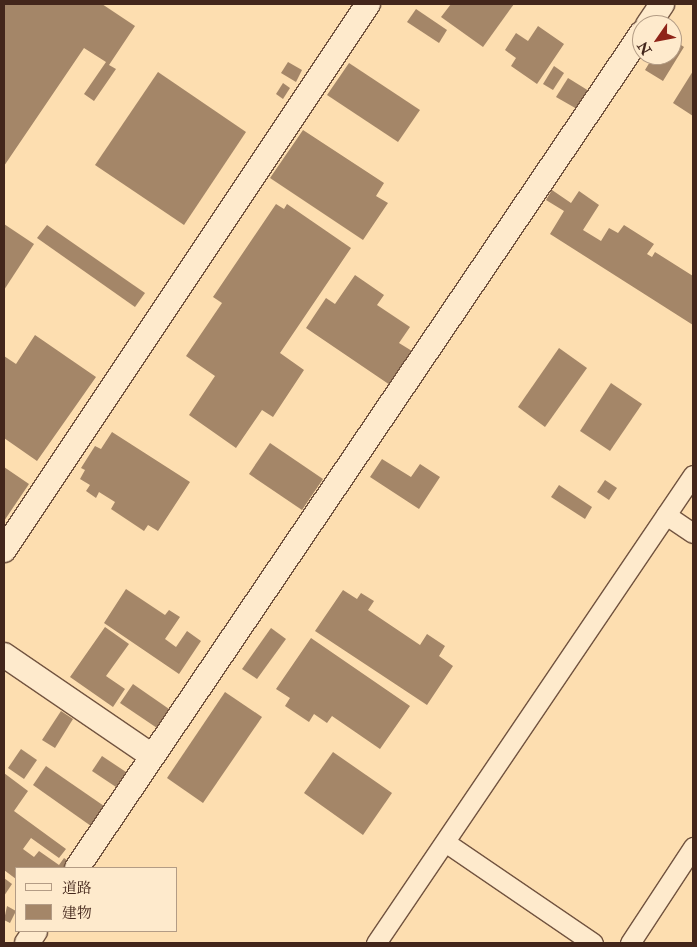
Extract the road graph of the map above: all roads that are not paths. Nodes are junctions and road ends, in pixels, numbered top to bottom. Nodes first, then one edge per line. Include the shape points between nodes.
1 (368, 4) edge
2 (662, 4) edge
3 (655, 15) edge
4 (632, 48) edge
5 (693, 475) edge
6 (666, 515) junction
7 (693, 533) edge
8 (4, 550) edge
9 (4, 655) edge
10 (152, 756) junction
11 (445, 842) junction
12 (693, 847) edge
13 (78, 867) edge
14 (34, 932) edge
15 (27, 943) edge
16 (376, 943) edge
17 (593, 943) edge
18 (630, 943) edge

1 - 8 street
2 - 3 street
4 - 10 street
5 - 6 street
6 - 7 street
6 - 11 street
9 - 10 street
10 - 13 street
11 - 16 street
11 - 17 street
12 - 18 street
14 - 15 street

